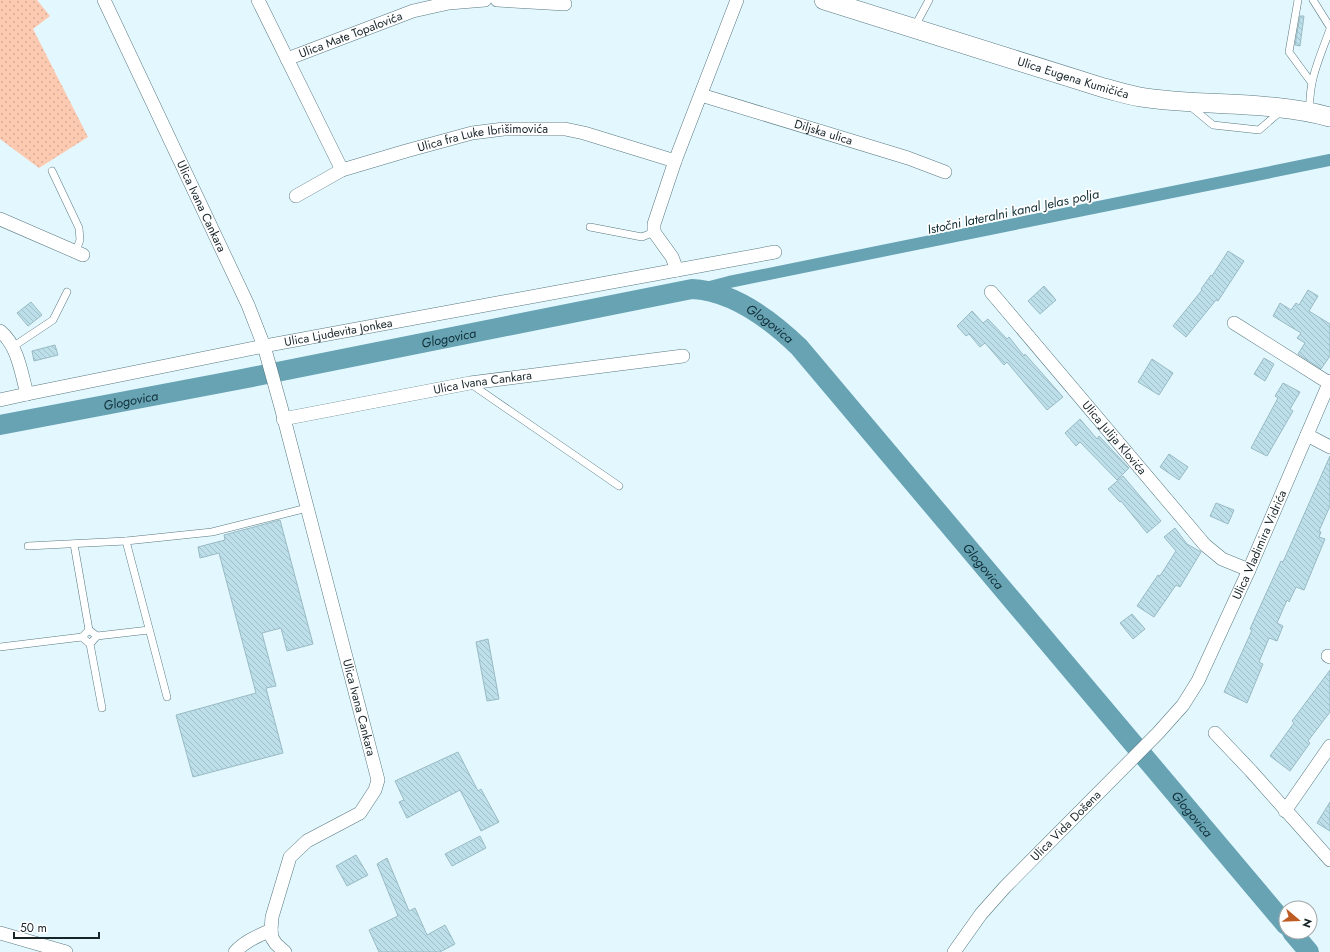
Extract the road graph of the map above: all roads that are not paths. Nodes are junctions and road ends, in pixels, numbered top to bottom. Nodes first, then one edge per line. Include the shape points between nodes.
1 (104, 0) edge
2 (258, 0) edge
3 (485, 0) edge
4 (497, 0) edge
5 (737, 0) edge
6 (824, 0) edge
7 (928, 0) edge
8 (1298, 0) edge
9 (1312, 0) edge
10 (565, 4) dead end
11 (1330, 28) edge
12 (913, 29) junction
13 (287, 59) junction
14 (1312, 82) junction
15 (701, 95) junction
16 (1310, 112) junction
17 (1330, 117) edge
18 (674, 161) junction
19 (342, 170) junction
20 (52, 171) dead end
21 (945, 172) dead end
22 (296, 196) dead end
23 (0, 219) edge
24 (590, 227) dead end
25 (654, 232) junction
26 (775, 252) dead end
27 (80, 253) joint
28 (677, 270) junction
29 (68, 292) dead end
30 (991, 292) dead end
31 (1234, 323) dead end
32 (0, 331) edge
33 (14, 346) junction
34 (265, 351) junction
35 (683, 356) dead end
36 (1330, 382) edge
37 (470, 383) junction
38 (27, 394) junction
39 (0, 400) edge
40 (282, 413) junction
41 (1307, 435) junction
42 (1330, 447) edge
43 (619, 486) dead end
44 (307, 508) junction
45 (126, 541) junction
46 (74, 544) junction
47 (28, 546) dead end
48 (1249, 570) junction
49 (89, 630) junction
50 (149, 630) junction
51 (97, 636) junction
52 (82, 637) junction
53 (90, 644) junction
54 (0, 647) edge
55 (167, 697) dead end
56 (1183, 705) joint
57 (102, 708) dead end
58 (1214, 733) dead end
59 (1330, 746) edge
60 (1285, 811) junction
61 (1330, 860) edge
62 (271, 930) junction
63 (0, 933) edge
64 (66, 952) edge
65 (235, 952) edge
66 (285, 952) edge
67 (954, 952) edge

1 - 34 street, Ulica Ivana Cankara via 248,305
2 - 13 street
3 - 13 street, Ulica Mate Topalovića via 449,2 413,11
4 - 10 street
5 - 15 street
6 - 12 main road, Ulica Eugena Kumičića
7 - 12 lane
8 - 14 lane via 1290,52
9 - 11 lane
11 - 14 lane
12 - 16 main road, Ulica Eugena Kumičića via 1139,97
13 - 19 street
14 - 16 lane via 1309,96
15 - 18 street
15 - 21 street, Diljska ulica via 908,158
16 - 17 main road, Ulica Eugena Kumičića
18 - 19 street, Ulica fra Luke Ibrišimovića via 565,129 504,129 472,134
18 - 25 street via 656,215
19 - 22 street, Ulica fra Luke Ibrišimovića
20 - 27 lane via 79,228
23 - 27 street
24 - 25 lane via 642,237
25 - 28 street via 672,257
26 - 28 street, Ulica Ljudevita Jonkea
28 - 34 street, Ulica Ljudevita Jonkea
29 - 33 lane via 53,320
30 - 48 street, Ulica Julija Klovića via 1205,545 1222,559
31 - 36 street, Ulica Vladimira Vidrića
32 - 33 street
33 - 38 street
34 - 38 street, Ulica Ljudevita Jonkea
34 - 40 street, Ulica Ivana Cankara
35 - 37 street, Ulica Ivana Cankara
36 - 41 street, Ulica Vladimira Vidrića
37 - 40 street, Ulica Ivana Cankara
37 - 43 lane
38 - 39 street, Ulica Ljudevita Jonkea
40 - 44 street, Ulica Ivana Cankara
41 - 42 street
41 - 48 street, Ulica Vladimira Vidrića
44 - 45 lane via 212,532
44 - 62 street, Ulica Ivana Cankara via 378,780 375,790 360,812 307,841 290,857 272,917
45 - 46 lane
45 - 50 lane
46 - 47 lane
46 - 49 lane
48 - 56 street, Ulica Vladimira Vidrića via 1198,681
49 - 51 lane
49 - 52 lane
50 - 51 lane
50 - 55 lane
51 - 53 lane
52 - 53 lane
52 - 54 lane
53 - 57 lane
56 - 67 street, Ulica Vida Došena via 1005,887 981,914
58 - 60 street
59 - 60 street
60 - 61 street
62 - 65 street via 250,940
62 - 66 street via 272,938
63 - 64 street

